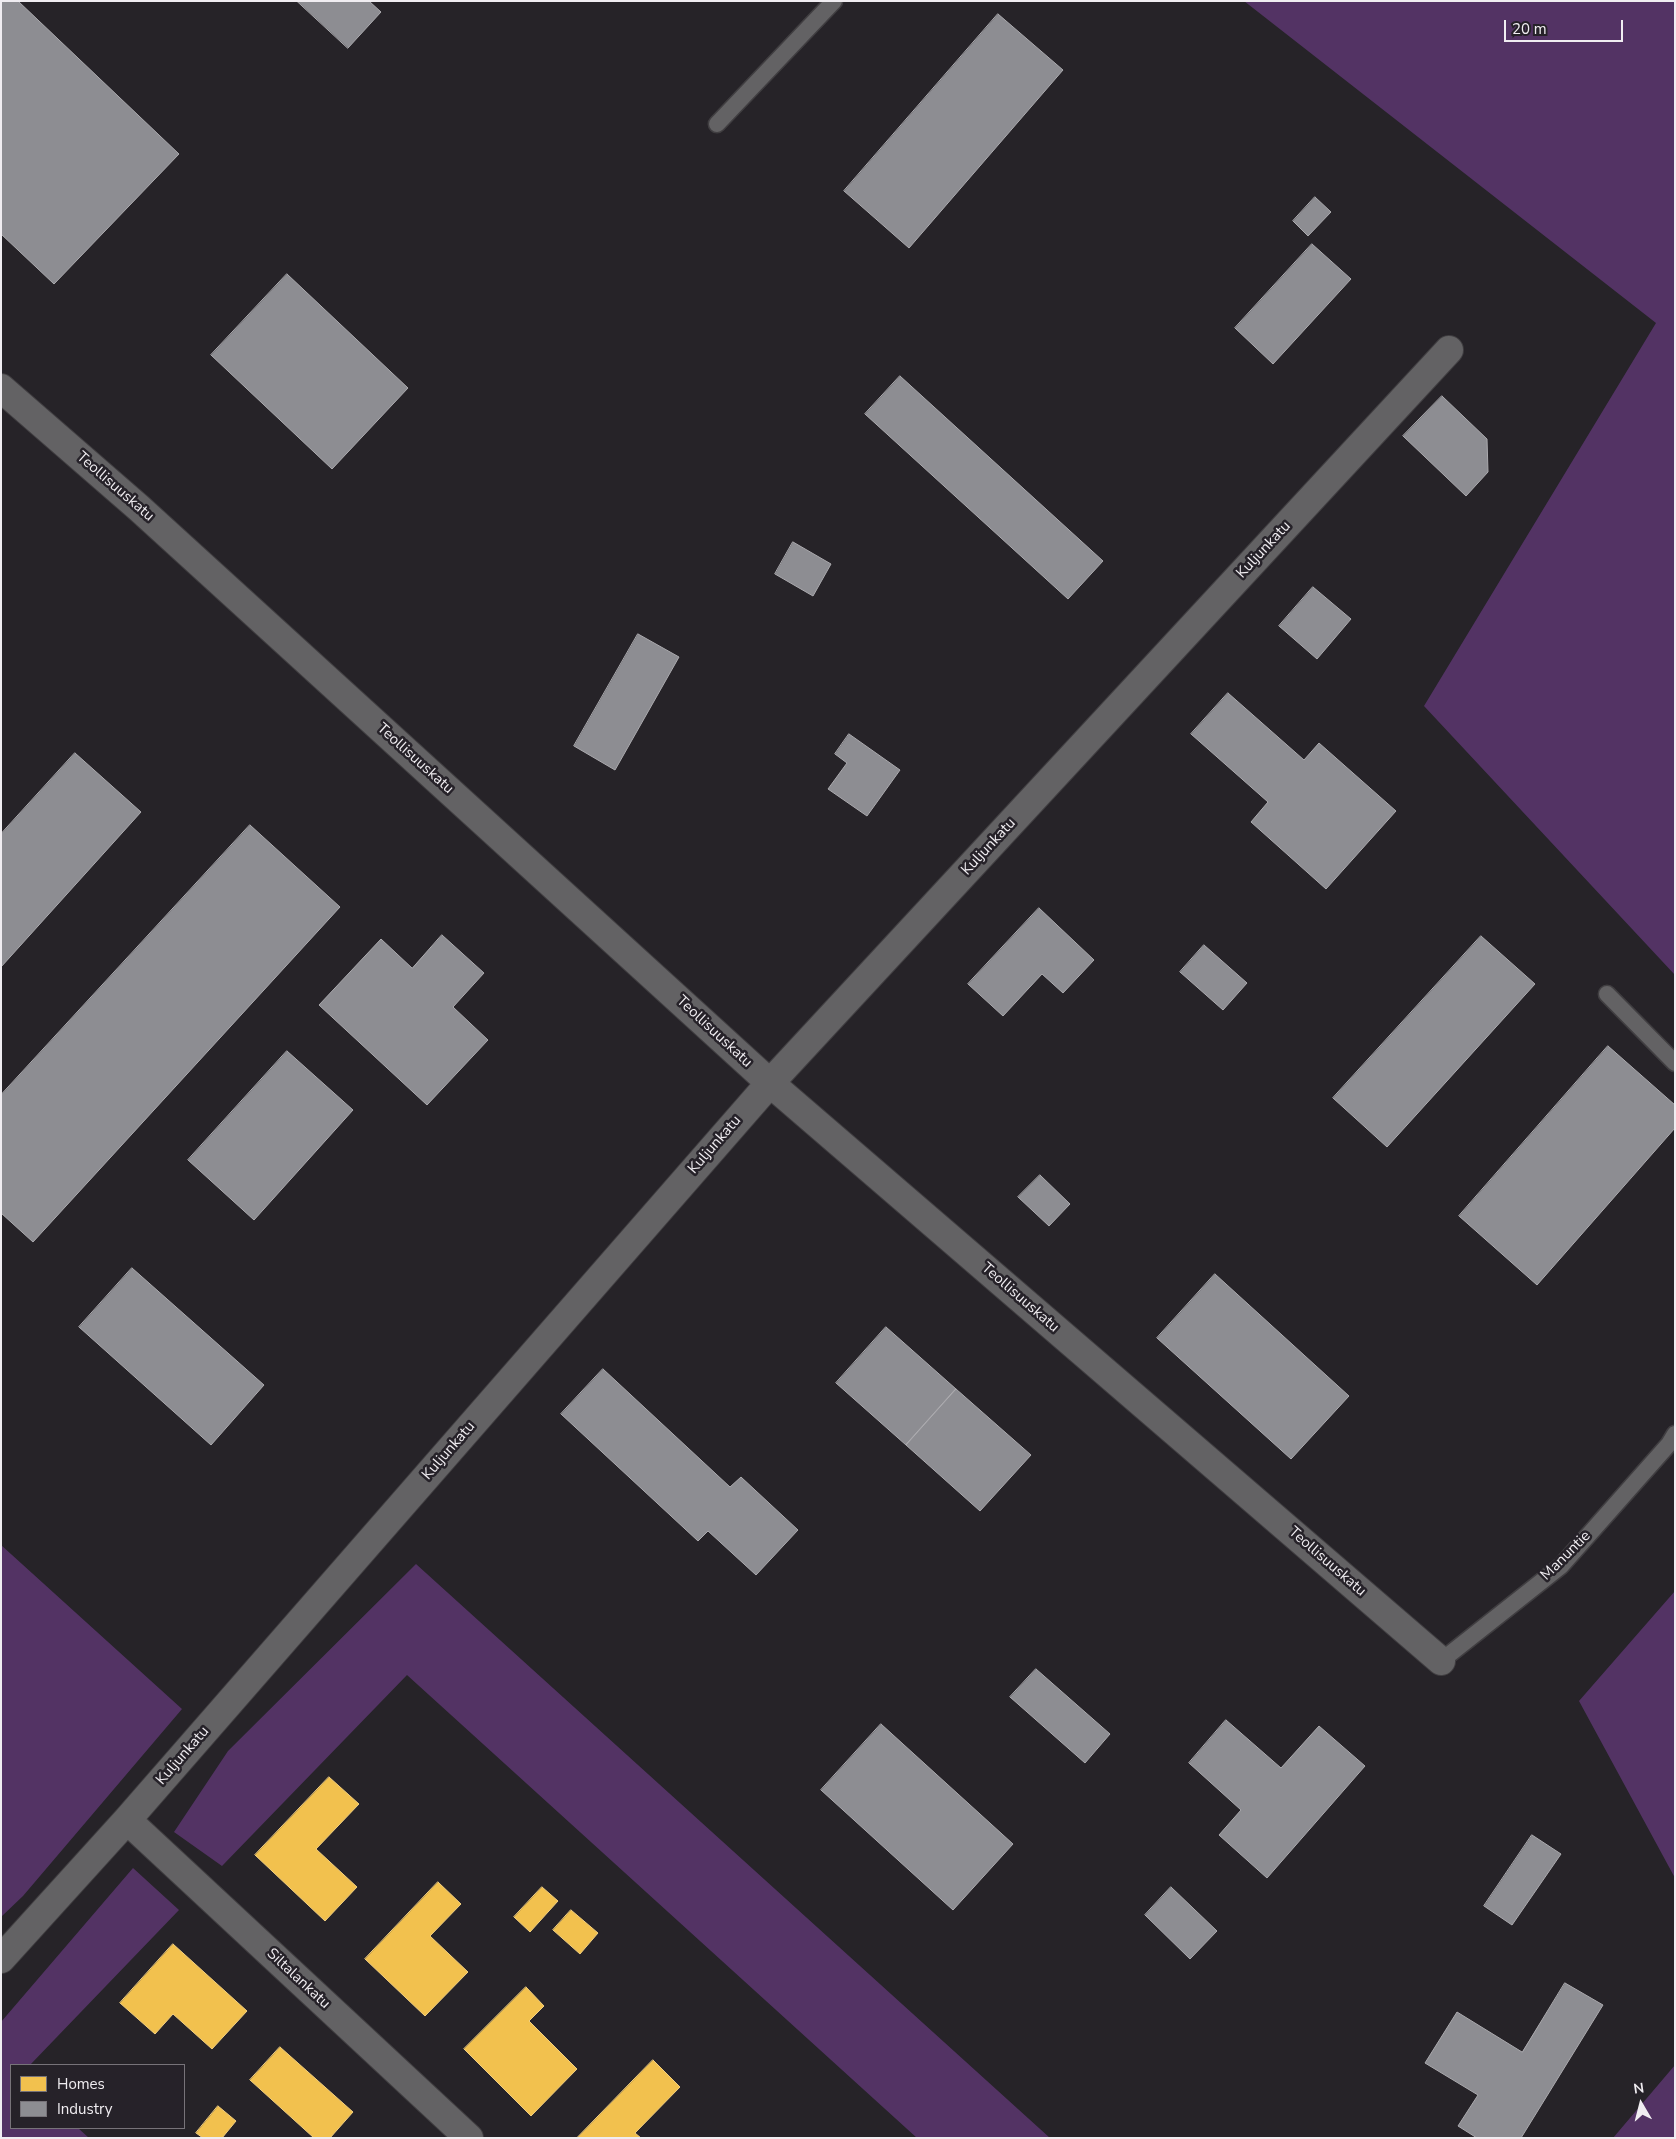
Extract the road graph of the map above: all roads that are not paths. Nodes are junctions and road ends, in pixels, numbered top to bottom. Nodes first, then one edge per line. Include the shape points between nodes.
1 (834, 1) edge
2 (717, 124) dead end
3 (1449, 350) dead end
4 (1, 388) edge
5 (1608, 994) dead end
6 (1675, 1063) edge
7 (770, 1083) junction
8 (1675, 1434) edge
9 (1441, 1661) joint
10 (127, 1820) junction
11 (1, 1959) edge
12 (469, 2138) edge

1 - 2 lane
3 - 7 street, Kuljunkatu
4 - 7 street, Teollisuuskatu via 146,514
5 - 6 lane
7 - 9 street, Teollisuuskatu
7 - 10 street, Kuljunkatu
8 - 9 lane, Manuntie via 1561,1566
10 - 11 street, Kuljunkatu
10 - 12 street, Siltalankatu

